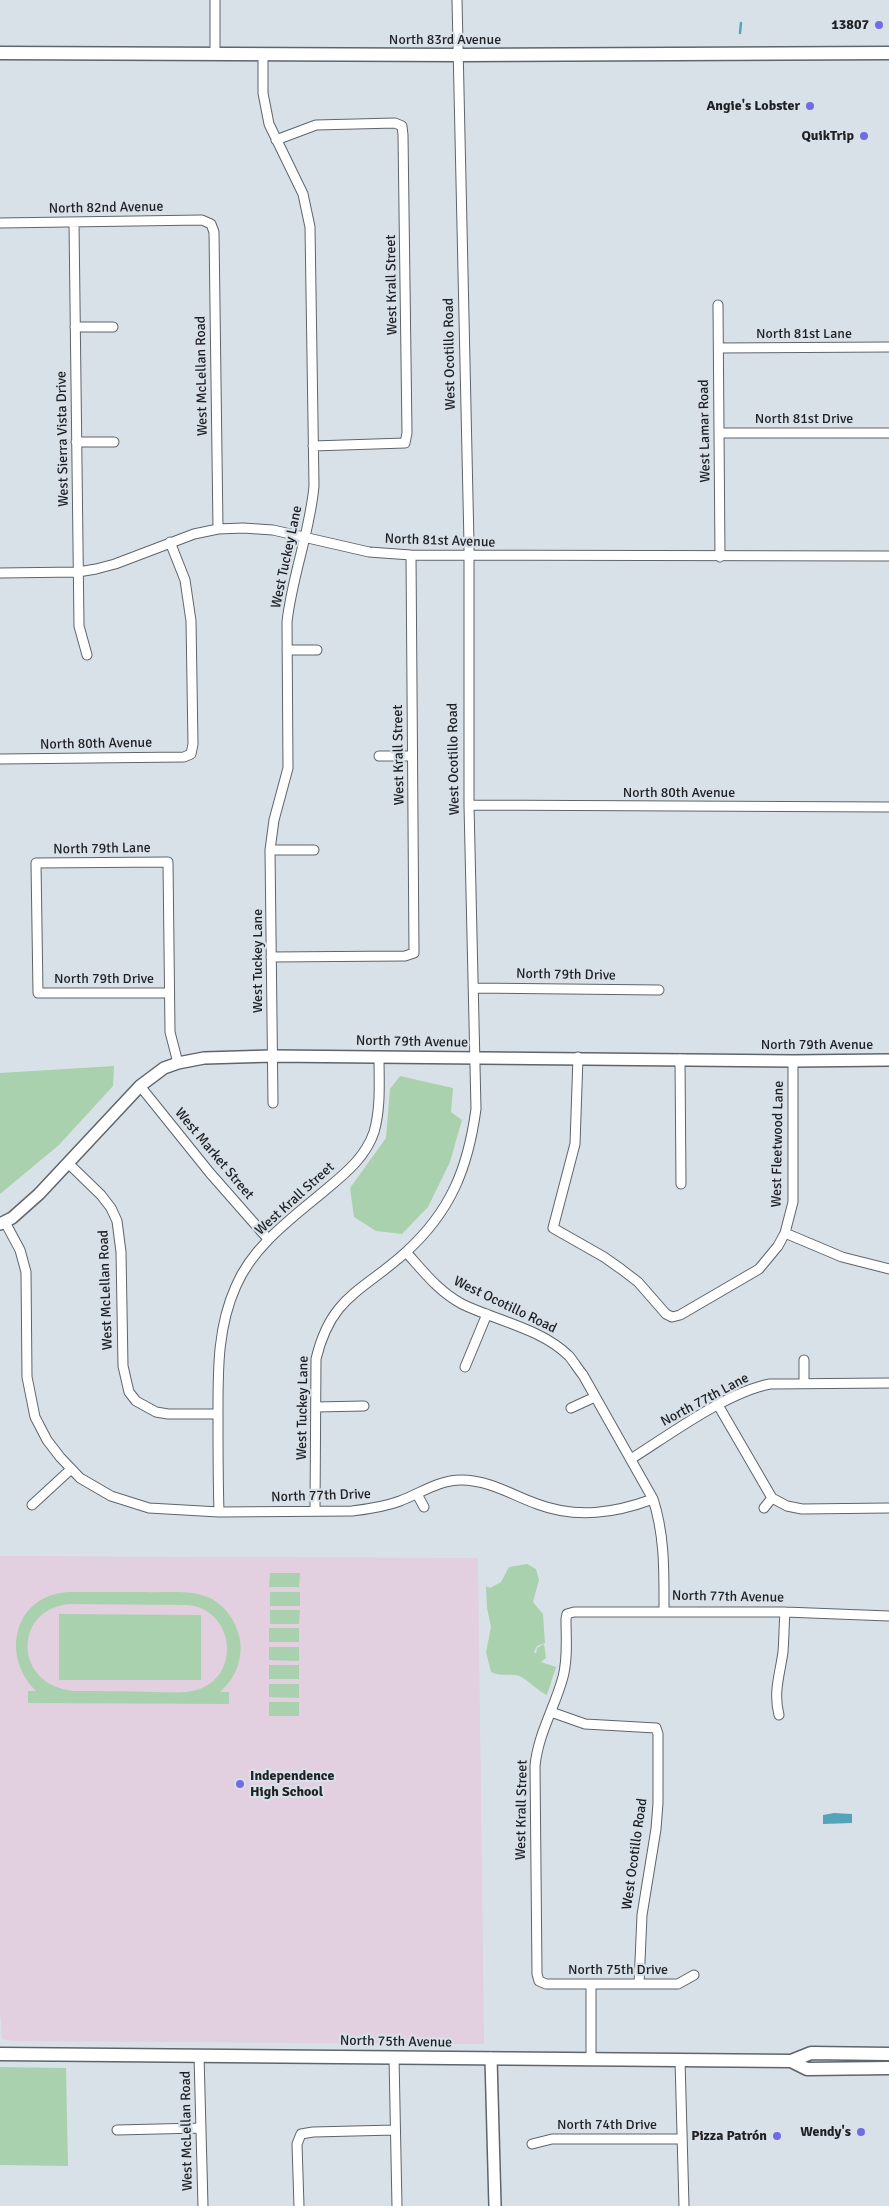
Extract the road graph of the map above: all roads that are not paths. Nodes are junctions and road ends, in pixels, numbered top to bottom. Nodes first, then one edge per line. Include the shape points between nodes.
1 (215, 0) edge
2 (457, 0) edge
3 (0, 53) edge
4 (215, 53) junction
5 (889, 53) edge
6 (263, 54) junction
7 (459, 55) junction
8 (276, 140) junction
9 (74, 222) junction
10 (0, 223) edge
11 (211, 224) joint
12 (718, 305) dead end
13 (75, 327) junction
14 (113, 327) dead end
15 (889, 347) edge
16 (718, 348) junction
17 (719, 433) junction
18 (889, 433) edge
19 (76, 442) junction
20 (114, 442) dead end
21 (313, 446) junction
22 (218, 529) junction
23 (305, 538) junction
24 (170, 542) junction
25 (411, 555) junction
26 (469, 556) junction
27 (889, 556) edge
28 (720, 557) junction
29 (78, 572) junction
30 (0, 573) edge
31 (287, 650) junction
32 (317, 650) dead end
33 (87, 655) dead end
34 (379, 756) dead end
35 (412, 756) junction
36 (0, 759) edge
37 (469, 805) junction
38 (889, 807) edge
39 (270, 850) junction
40 (314, 850) dead end
41 (271, 957) junction
42 (474, 988) junction
43 (659, 990) dead end
44 (38, 993) joint
45 (169, 993) junction
46 (272, 1056) junction
47 (379, 1056) junction
48 (578, 1057) junction
49 (476, 1058) junction
50 (680, 1059) junction
51 (889, 1060) edge
52 (793, 1061) junction
53 (178, 1063) junction
54 (140, 1086) junction
55 (272, 1103) dead end
56 (68, 1163) junction
57 (681, 1184) dead end
58 (2, 1223) edge
59 (785, 1232) junction
60 (268, 1239) junction
61 (406, 1252) junction
62 (889, 1269) edge
63 (487, 1314) junction
64 (804, 1360) dead end
65 (465, 1367) dead end
66 (804, 1383) junction
67 (889, 1383) edge
68 (595, 1397) junction
69 (718, 1405) junction
70 (364, 1406) dead end
71 (316, 1407) junction
72 (572, 1408) dead end
73 (218, 1414) junction
74 (630, 1459) junction
75 (70, 1470) junction
76 (417, 1494) junction
77 (772, 1498) junction
78 (653, 1499) junction
79 (32, 1505) dead end
80 (424, 1507) dead end
81 (764, 1508) dead end
82 (889, 1508) edge
83 (315, 1511) junction
84 (218, 1512) junction
85 (664, 1610) junction
86 (785, 1612) junction
87 (567, 1614) joint
88 (889, 1616) edge
89 (551, 1712) junction
90 (779, 1715) dead end
91 (694, 1975) dead end
92 (539, 1981) joint
93 (591, 1984) junction
94 (639, 1984) junction
95 (0, 2054) edge
96 (889, 2054) edge
97 (199, 2056) junction
98 (394, 2057) junction
99 (491, 2058) junction
100 (591, 2059) junction
101 (680, 2060) junction
102 (792, 2060) junction
103 (889, 2068) edge
104 (200, 2128) junction
105 (117, 2130) dead end
106 (396, 2130) junction
107 (682, 2139) junction
108 (532, 2144) dead end
109 (203, 2206) edge
110 (299, 2206) edge
111 (397, 2206) edge
112 (495, 2206) edge
113 (684, 2206) edge

1 - 4 street
2 - 7 street, West Ocotillo Road
3 - 4 main road, North 83rd Avenue
4 - 6 main road, North 83rd Avenue
5 - 7 main road, North 83rd Avenue
6 - 7 main road, North 83rd Avenue
6 - 8 street, West Tuckey Lane via 263,93
7 - 26 street, West Ocotillo Road
8 - 21 street, West Tuckey Lane via 304,194 310,228
8 - 21 street, West Krall Street via 316,124 395,123 402,126 405,442
9 - 10 street, North 82nd Avenue
9 - 11 street, North 82nd Avenue via 202,220
9 - 13 street, West Sierra Vista Drive
11 - 22 street, West McLellan Road via 214,232
12 - 16 street, West Lamar Road
13 - 14 street
13 - 19 street, West Sierra Vista Drive
15 - 16 street, North 81st Lane
16 - 17 street, West Lamar Road
17 - 18 street, North 81st Drive
17 - 28 street, West Lamar Road
19 - 20 street
19 - 29 street, West Sierra Vista Drive
21 - 23 street, West Tuckey Lane via 312,505
22 - 23 street, North 81st Avenue via 259,528
22 - 24 street, North 81st Avenue
23 - 25 street, North 81st Avenue via 369,552
23 - 31 street, West Tuckey Lane via 290,599
24 - 29 street, North 81st Avenue via 115,564
24 - 36 street, North 80th Avenue via 185,580 191,620 191,754 184,757
25 - 26 street, North 81st Avenue
25 - 35 street, West Krall Street
26 - 28 street, North 81st Avenue
26 - 37 street, West Ocotillo Road
27 - 28 street, North 81st Avenue
29 - 30 street, North 81st Avenue
29 - 33 street, West Sierra Vista Drive via 79,626
31 - 32 street
31 - 39 street, West Tuckey Lane via 288,768 274,820
34 - 35 street
35 - 41 street, West Krall Street via 414,954
37 - 38 street, North 80th Avenue
37 - 42 street, West Ocotillo Road
39 - 40 street
39 - 41 street, West Tuckey Lane
41 - 46 street, West Tuckey Lane
42 - 43 street, North 79th Drive
42 - 49 street, West Ocotillo Road
44 - 45 street, North 79th Drive
44 - 45 street, North 79th Lane via 36,863 168,862
45 - 53 street via 171,1041
46 - 47 street, North 79th Avenue
46 - 53 street, North 79th Avenue via 204,1058
46 - 55 street, West Tuckey Lane
47 - 49 street, North 79th Avenue
47 - 60 street, West Krall Street via 378,1112 366,1149 342,1176
48 - 49 street, North 79th Avenue
48 - 50 street, North 79th Avenue
48 - 59 street, West Fleetwood Lane via 575,1144 553,1228 604,1256 638,1282 672,1317 759,1269
49 - 61 street, West Ocotillo Road via 475,1117 460,1177 440,1214
50 - 52 street, North 79th Avenue
50 - 57 street
51 - 52 street, North 79th Avenue
52 - 59 street, West Fleetwood Lane via 793,1202
53 - 54 street, North 79th Avenue via 164,1068
54 - 56 street, North 79th Avenue
54 - 60 street, West Market Street
56 - 58 street, North 79th Avenue via 40,1194
56 - 73 street, West McLellan Road via 101,1195 117,1221 121,1252 123,1366 129,1392 136,1402 156,1412
58 - 75 street via 20,1250 26,1272 30,1400 47,1440
59 - 62 street via 842,1257
60 - 73 street, West Krall Street via 236,1284 228,1306 220,1345
61 - 63 street, West Ocotillo Road via 438,1288
61 - 71 street, West Tuckey Lane via 349,1297 326,1325 316,1360
63 - 65 street
63 - 68 street, West Ocotillo Road via 549,1341 569,1356
64 - 66 street
66 - 67 street, North 77th Lane
66 - 69 street, North 77th Lane via 755,1386
68 - 72 street
68 - 74 street, West Ocotillo Road
69 - 74 street, North 77th Lane
69 - 77 street
70 - 71 street
71 - 83 street, West Tuckey Lane
73 - 84 street, West Krall Street
74 - 78 street, West Ocotillo Road
75 - 79 street
75 - 84 street, North 77th Drive via 93,1488 131,1504
76 - 78 street, North 77th Drive via 442,1482 479,1481 539,1505 585,1514 627,1508
76 - 80 street
76 - 83 street, North 77th Drive via 378,1508
77 - 81 street
77 - 82 street via 802,1509
78 - 85 street, West Ocotillo Road via 664,1542
83 - 84 street, North 77th Drive
85 - 86 street, North 77th Avenue
85 - 87 street, North 77th Avenue
86 - 88 street, North 77th Avenue
86 - 90 street via 783,1652 776,1684
87 - 89 street, West Krall Street via 566,1662
89 - 92 street, West Krall Street via 538,1746 535,1766
89 - 94 street, West Ocotillo Road via 590,1724 656,1728 658,1734 658,1803 642,1915
91 - 94 street, North 75th Drive via 678,1984
92 - 93 street, North 75th Drive via 546,1984
93 - 94 street, North 75th Drive
93 - 100 street
95 - 97 main road, North 75th Avenue
96 - 102 main road, North 75th Avenue via 811,2053
97 - 98 main road, North 75th Avenue
97 - 104 street, West McLellan Road
98 - 99 main road, North 75th Avenue
98 - 106 street
99 - 100 main road, North 75th Avenue
99 - 112 street
100 - 101 main road, North 75th Avenue
101 - 102 main road, North 75th Avenue
101 - 107 street
102 - 103 main road, North 75th Avenue via 807,2068
104 - 105 street
104 - 109 street, West McLellan Road
106 - 110 street via 301,2134 298,2144
106 - 111 street
107 - 108 street, North 74th Drive via 552,2139
107 - 113 street

